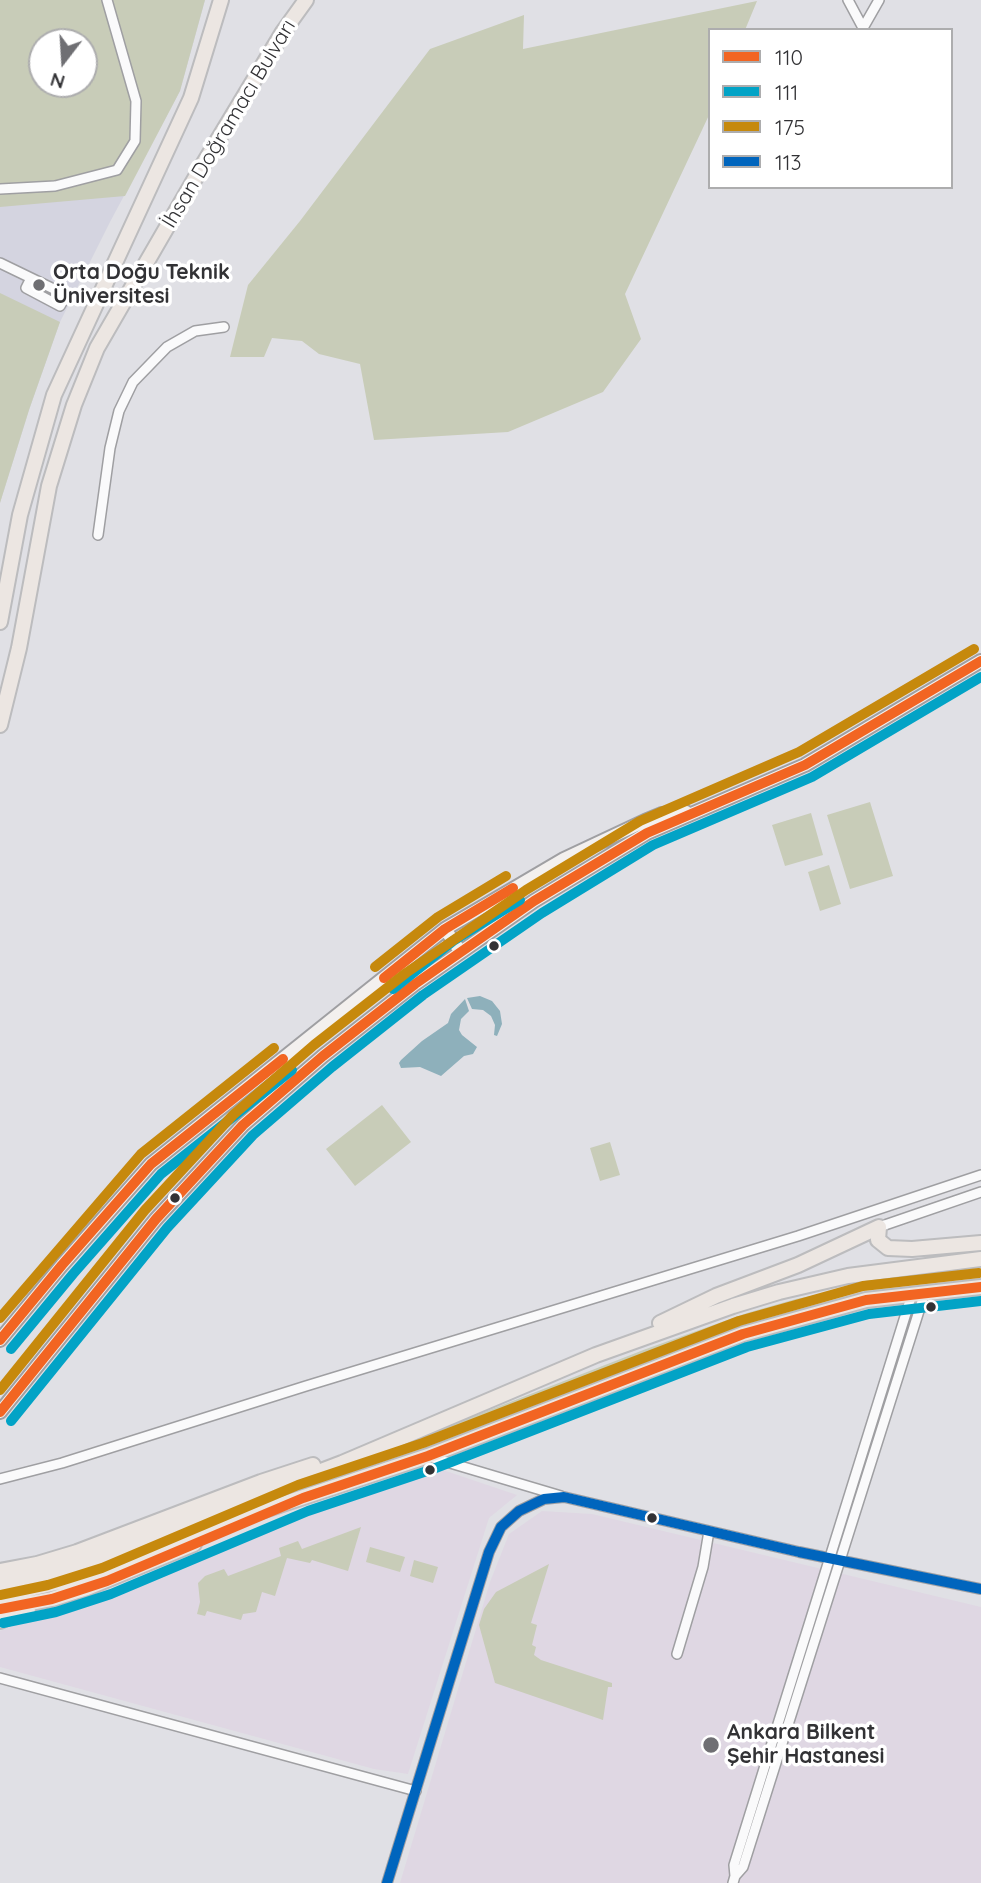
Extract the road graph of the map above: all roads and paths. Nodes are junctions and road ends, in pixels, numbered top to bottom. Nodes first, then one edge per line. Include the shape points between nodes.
1 (107, 0) edge
2 (221, 0) edge
3 (306, 0) edge
4 (848, 0) edge
5 (879, 0) edge
6 (0, 189) edge
7 (0, 262) edge
8 (31, 278) junction
9 (224, 327) dead end
10 (97, 535) dead end
11 (0, 622) edge
12 (981, 661) edge
13 (0, 725) edge
14 (698, 811) junction
15 (445, 929) junction
16 (460, 951) junction
17 (981, 1175) edge
18 (981, 1192) edge
19 (879, 1227) junction
20 (981, 1243) edge
21 (981, 1259) edge
22 (981, 1287) edge
23 (918, 1293) junction
24 (0, 1340) edge
25 (596, 1355) junction
26 (0, 1412) edge
27 (411, 1433) junction
28 (428, 1456) junction
29 (0, 1479) edge
30 (564, 1497) junction
31 (303, 1498) junction
32 (709, 1531) junction
33 (831, 1557) junction
34 (842, 1560) junction
35 (0, 1572) edge
36 (0, 1583) edge
37 (981, 1589) edge
38 (0, 1596) edge
39 (52, 1599) junction
40 (0, 1609) edge
41 (0, 1621) edge
42 (677, 1654) dead end
43 (0, 1678) edge
44 (416, 1791) junction
45 (734, 1880) edge
46 (387, 1883) edge

1 - 6 street via 136,102 135,141 117,170 55,186
2 - 11 main road, İhsan Doğramacı Bulvarı via 191,98 54,395 20,515
3 - 13 main road, İhsan Doğramacı Bulvarı via 204,163 97,348 49,486
4 - 5 street via 863,28
7 - 8 street
8 - 8 street via 26,288 60,306 66,295
9 - 10 street via 195,331 167,347 133,382 119,411 110,449
12 - 14 main road via 805,765
14 - 15 main road via 662,814 645,821 564,859
14 - 16 main road via 599,861
15 - 16 main road
15 - 24 main road via 151,1164
16 - 26 main road via 323,1056 243,1125 147,1230
17 - 29 street via 799,1236
18 - 19 street
19 - 20 main road via 878,1240 896,1249
19 - 25 main road via 716,1296
21 - 25 main road via 874,1271 798,1287
22 - 23 main road
23 - 28 main road via 835,1308 743,1334
23 - 33 street
23 - 34 street
25 - 27 main road
27 - 35 main road via 261,1482 53,1560
27 - 36 main road via 71,1566
28 - 30 street
28 - 31 main road
30 - 32 street
30 - 44 street via 544,1499 519,1511 501,1527 489,1552
31 - 38 main road via 81,1577
31 - 39 main road via 107,1581
32 - 33 street
32 - 42 street
33 - 34 street
33 - 45 street via 734,1865
34 - 37 street
34 - 45 street via 743,1867
39 - 40 main road
39 - 41 main road
43 - 44 street
44 - 46 street

